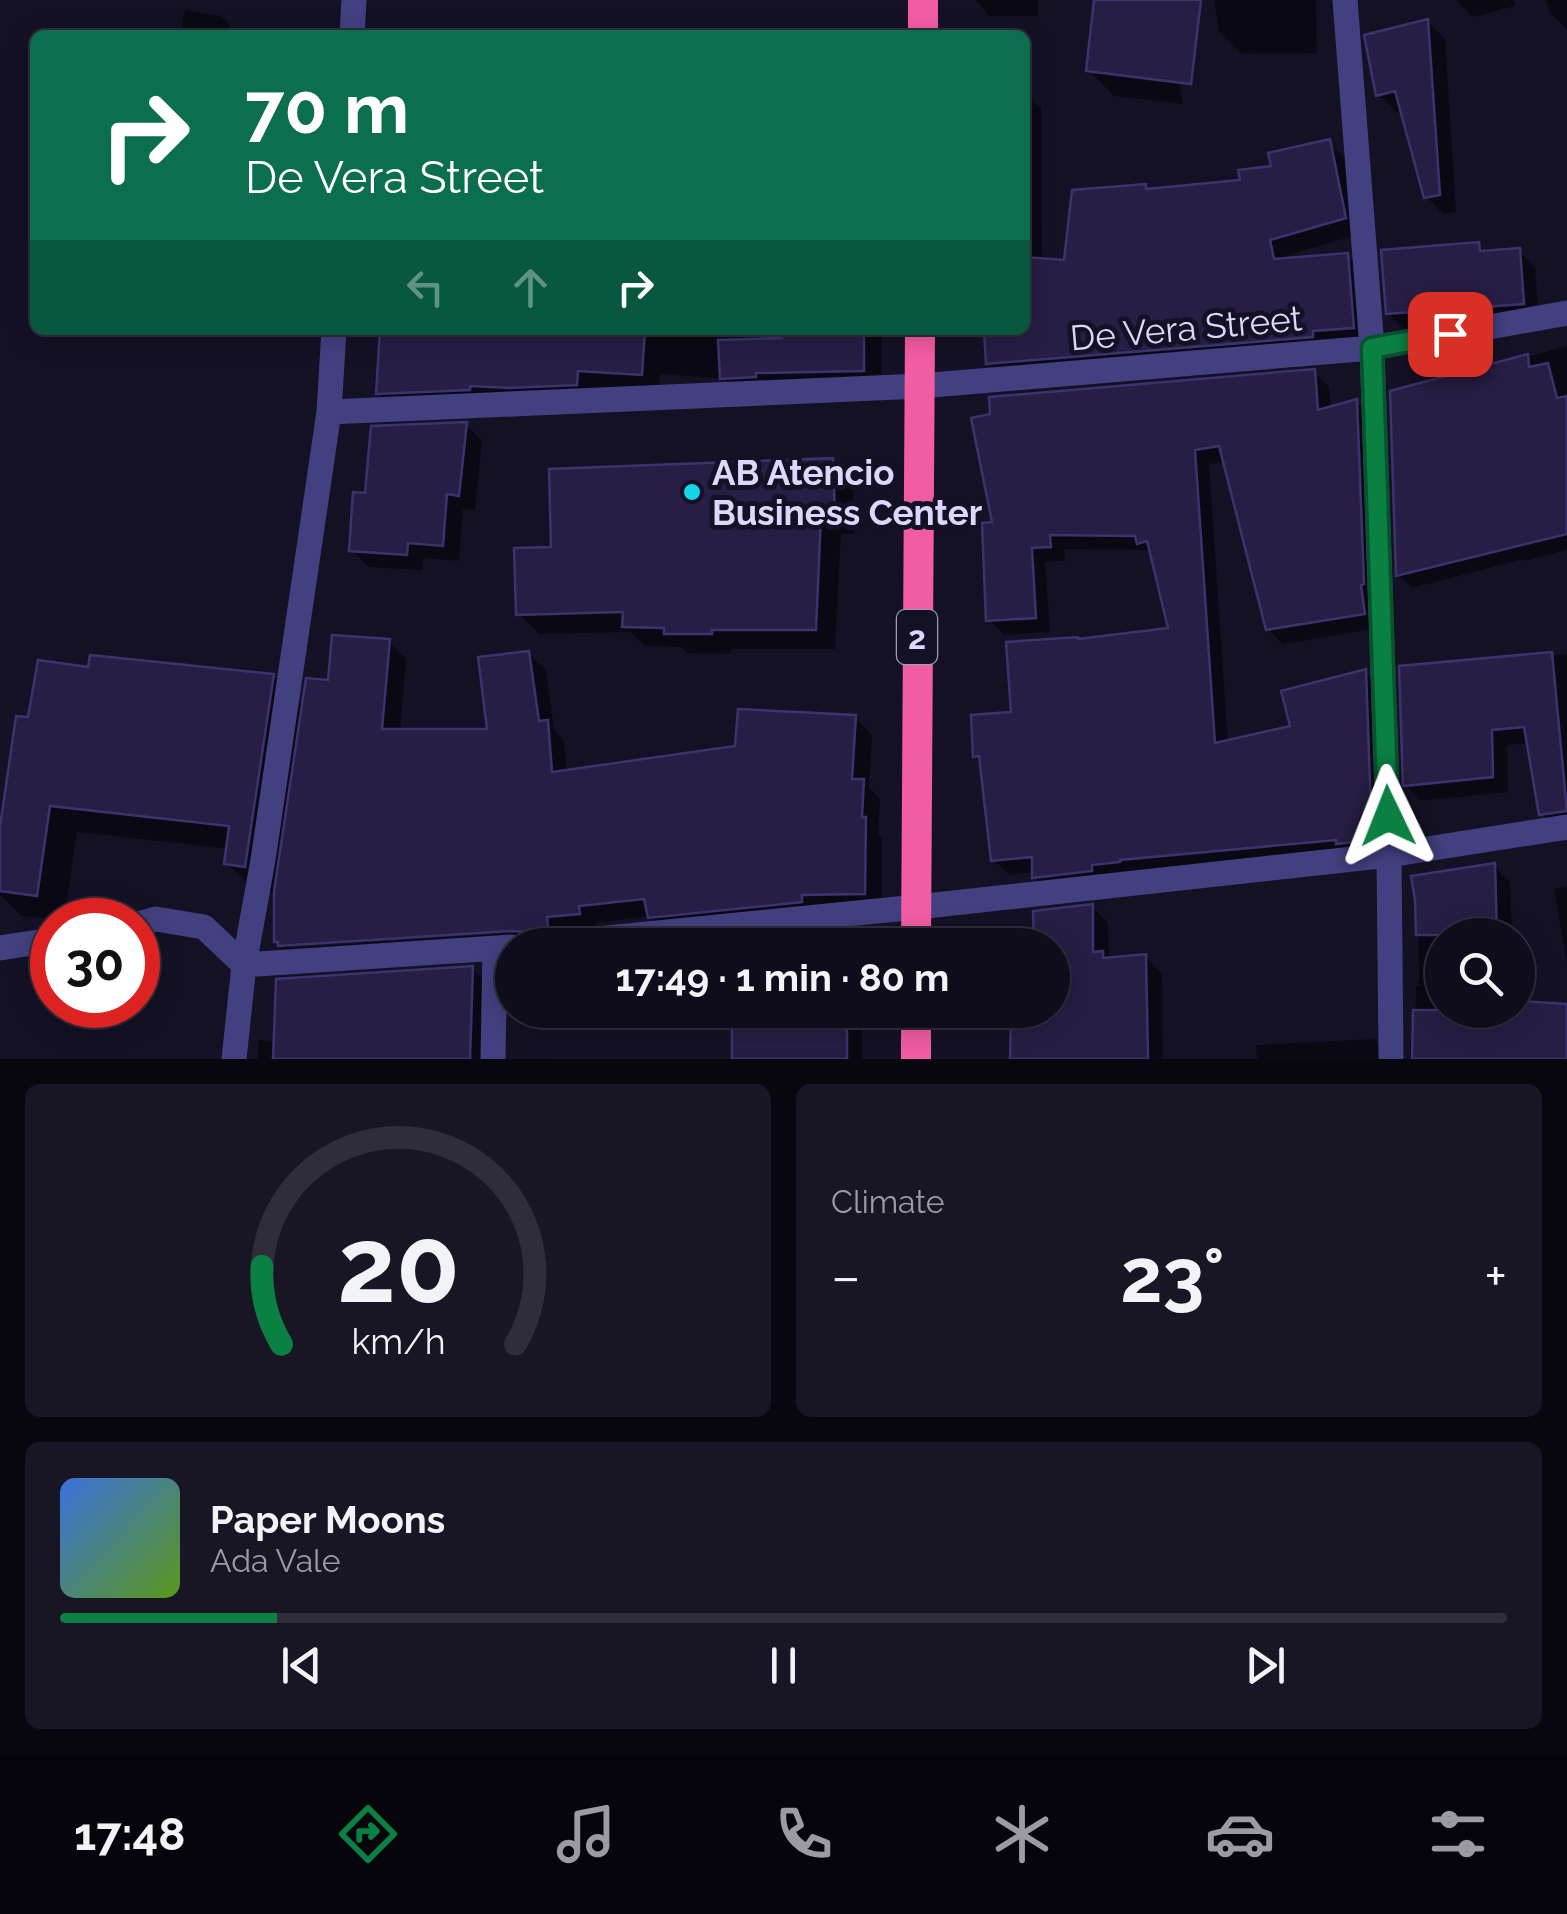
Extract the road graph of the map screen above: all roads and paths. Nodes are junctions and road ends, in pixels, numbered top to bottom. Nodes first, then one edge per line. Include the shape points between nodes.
1 (354, 0) edge
2 (923, 0) edge
3 (1346, 0) edge
4 (352, 30) edge
5 (923, 30) edge
6 (1567, 313) edge
7 (334, 335) edge
8 (920, 335) edge
9 (1372, 348) junction
10 (920, 386) junction
11 (329, 412) junction
12 (1567, 827) edge
13 (1389, 856) junction
14 (917, 907) junction
15 (160, 920) edge
16 (707, 928) edge
17 (916, 928) edge
18 (30, 943) edge
19 (0, 948) edge
20 (495, 949) edge
21 (244, 966) junction
22 (496, 1028) edge
23 (916, 1028) edge
24 (234, 1059) edge
25 (493, 1059) edge
26 (916, 1059) edge
27 (1391, 1059) edge

1 - 4 street
2 - 5 highway
3 - 9 street
6 - 9 street, De Vera Street
7 - 11 street
8 - 10 highway, 2
9 - 10 street, De Vera Street
9 - 13 street
10 - 11 street, De Vera Street
10 - 14 highway, 2
11 - 21 street
12 - 13 street
13 - 14 street
13 - 27 street
14 - 16 street
14 - 17 highway, 2
15 - 21 street via 204,927
18 - 19 street
20 - 21 street
21 - 24 street
22 - 25 street
23 - 26 highway

